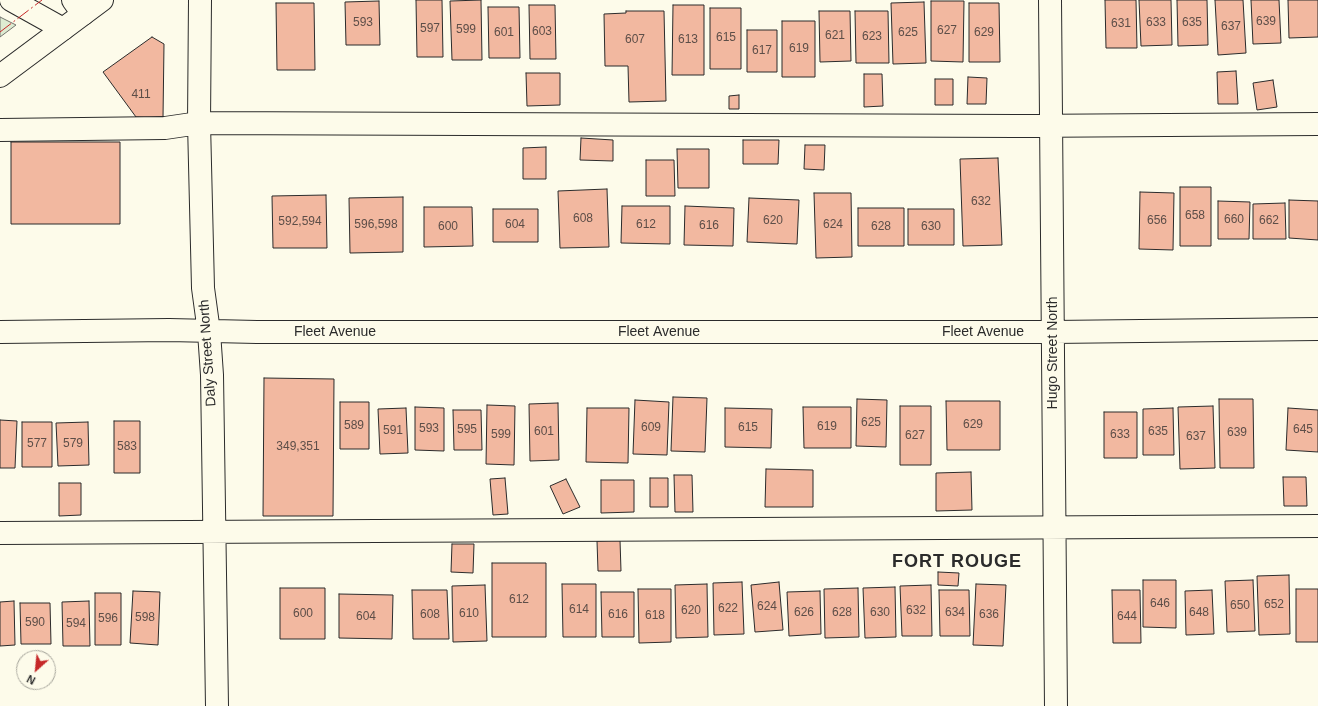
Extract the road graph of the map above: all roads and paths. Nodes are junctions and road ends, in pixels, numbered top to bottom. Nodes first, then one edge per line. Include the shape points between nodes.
1 (11, 0) edge
2 (102, 0) edge
3 (200, 0) edge
4 (1050, 0) edge
5 (78, 7) edge
6 (63, 29) junction
7 (0, 76) edge
8 (199, 123) junction
9 (1318, 124) edge
10 (1052, 126) junction
11 (0, 130) edge
12 (1318, 329) edge
13 (0, 332) edge
14 (209, 332) junction
15 (1053, 332) junction
16 (1318, 526) edge
17 (1055, 528) junction
18 (214, 532) junction
19 (0, 533) edge
20 (217, 706) edge
21 (1056, 706) edge

1 - 6 street
2 - 5 street
3 - 8 street, Daly Street North
4 - 10 street, Hugo Street North
5 - 6 street
6 - 7 street
8 - 10 street
8 - 11 street via 165,128
8 - 14 street, Daly Street North via 203,288
9 - 10 street
10 - 15 street, Hugo Street North
12 - 15 street, Fleet Avenue
13 - 14 street, Fleet Avenue
14 - 15 street, Fleet Avenue
14 - 18 street, Daly Street North
15 - 17 street, Hugo Street North
16 - 17 street
17 - 18 street
17 - 21 street, Hugo Street North
18 - 19 street
18 - 20 street, Daly Street North

